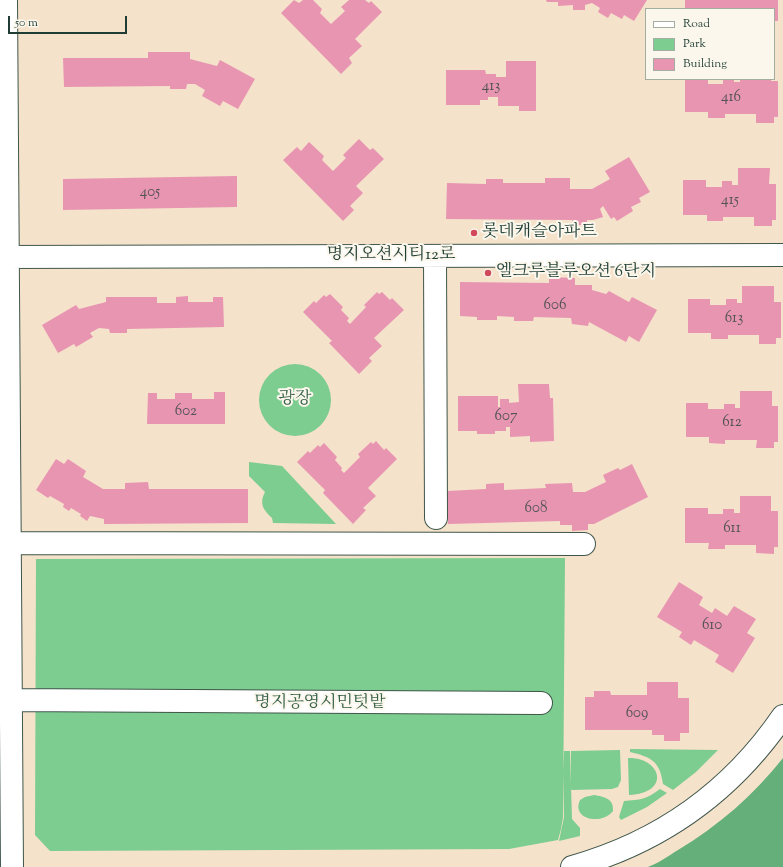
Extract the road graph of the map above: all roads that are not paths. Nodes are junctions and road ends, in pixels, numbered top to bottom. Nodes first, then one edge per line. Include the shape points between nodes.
1 (6, 0) edge
2 (783, 255) edge
3 (435, 256) junction
4 (4, 257) edge
5 (5, 507) edge
6 (436, 518) dead end
7 (10, 543) junction
8 (584, 544) dead end
9 (11, 700) junction
10 (541, 703) dead end
11 (783, 716) edge
12 (12, 867) edge
13 (572, 867) edge

1 - 4 street
2 - 3 street, 명지오션시티12로
3 - 4 street, 명지오션시티12로
3 - 6 street
4 - 5 street
5 - 7 street
7 - 8 street
7 - 9 street
9 - 10 street
9 - 12 street
11 - 13 street via 746,762 716,792 689,812 655,835 630,847

